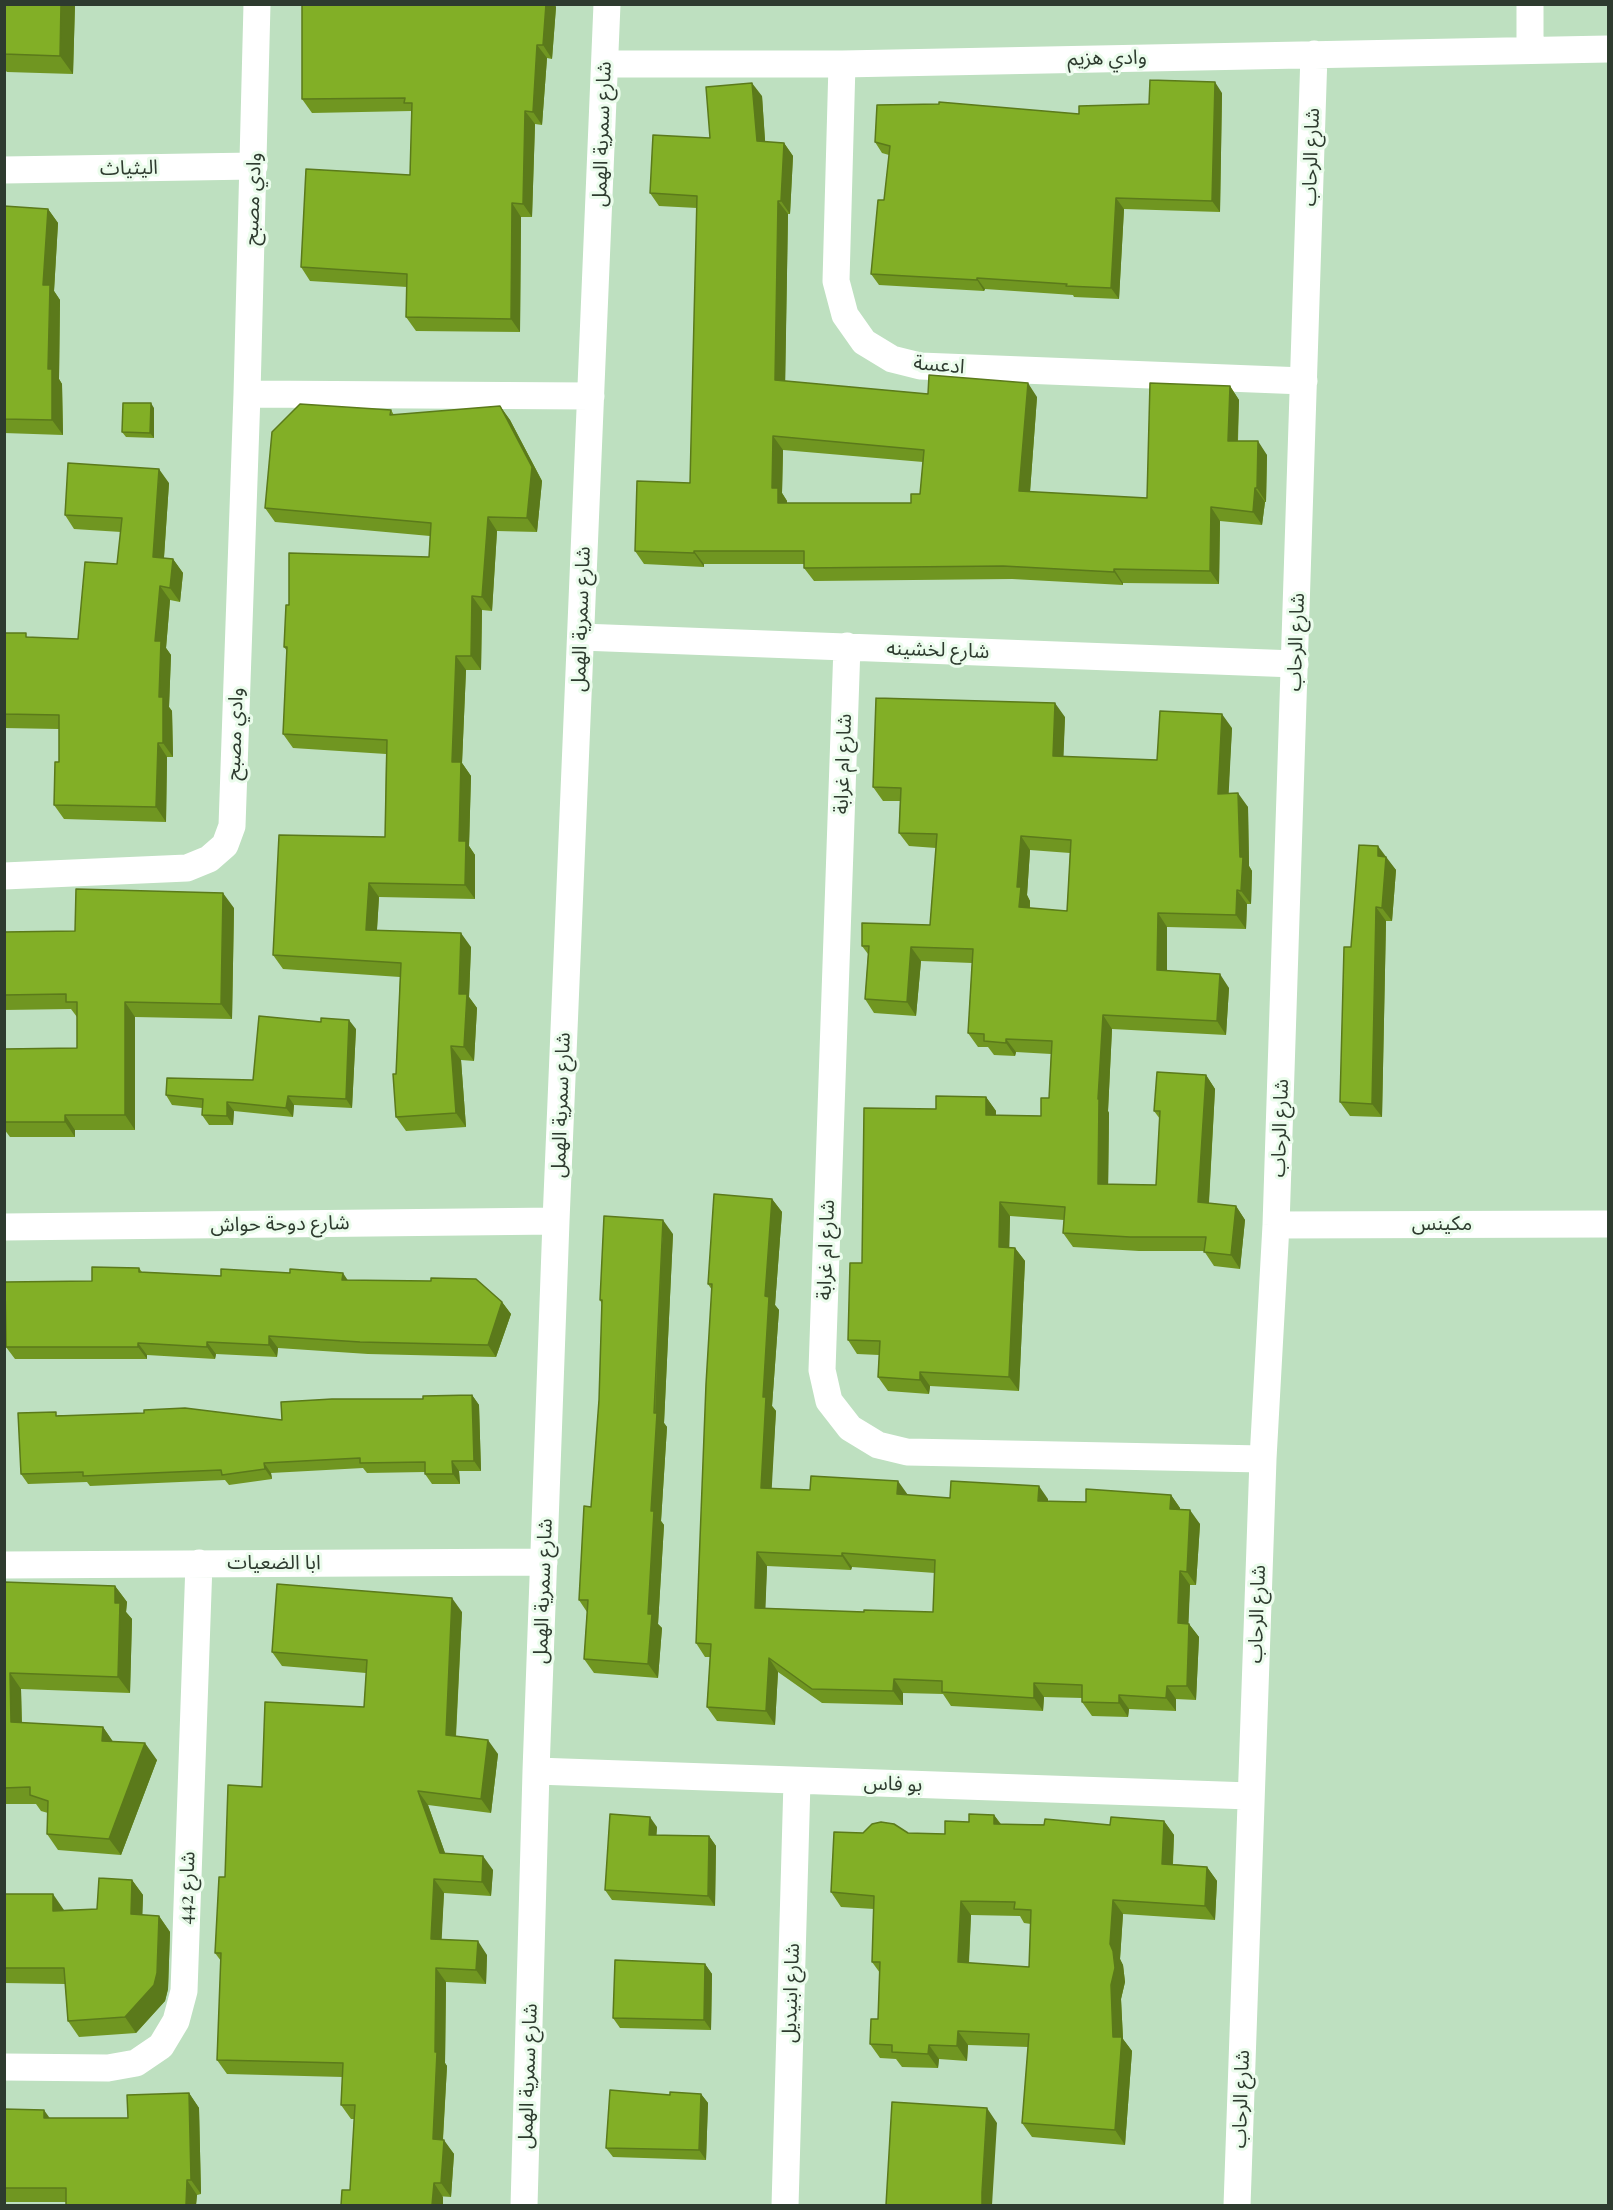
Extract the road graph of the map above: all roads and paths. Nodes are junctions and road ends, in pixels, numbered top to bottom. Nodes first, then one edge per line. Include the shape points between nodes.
1 (257, 4) edge
2 (607, 4) edge
3 (1530, 4) edge
4 (1608, 49) edge
5 (1530, 50) junction
6 (1314, 54) junction
7 (605, 64) junction
8 (842, 64) junction
9 (254, 166) junction
10 (4, 170) edge
11 (1304, 381) junction
12 (247, 394) junction
13 (591, 396) junction
14 (581, 637) junction
15 (847, 646) junction
16 (1295, 664) junction
17 (4, 876) edge
18 (556, 1221) junction
19 (1608, 1224) edge
20 (1276, 1225) junction
21 (4, 1227) edge
22 (1263, 1459) junction
23 (199, 1563) junction
24 (544, 1563) junction
25 (4, 1565) edge
26 (536, 1771) junction
27 (797, 1781) junction
28 (1250, 1796) junction
29 (4, 2067) edge
30 (1238, 2204) edge
31 (524, 2205) edge
32 (785, 2205) edge

1 - 9 street, وادي مصبح
2 - 7 street, شارع سمرية الهمل
3 - 5 street
4 - 5 street, وادي هزيم
5 - 6 street, وادي هزيم
6 - 8 street, وادي هزيم
6 - 11 street, شارع الرحاب
7 - 8 street, وادي هزيم
7 - 13 street, شارع سمرية الهمل
8 - 11 street, ادعسة via 836,281 845,315 864,342 892,359 920,366
9 - 10 street, اليثياث
9 - 12 street, وادي مصبح
11 - 16 street, شارع الرحاب
12 - 13 street
12 - 17 street, وادي مصبح via 232,826 225,845 209,859 187,868
13 - 14 street, شارع سمرية الهمل
14 - 15 street, شارع لخشينه
14 - 18 street, شارع سمرية الهمل
15 - 16 street, شارع لخشينه
15 - 22 street, شارع ام غرابة via 822,1370 829,1401 850,1428 878,1445 907,1452
16 - 20 street, شارع الرحاب
18 - 21 street, شارع دوحة حواش
18 - 24 street, شارع سمرية الهمل
19 - 20 street, مكينس
20 - 22 street, شارع الرحاب
22 - 28 street, شارع الرحاب
23 - 24 street, ابا الضعيات
23 - 25 street, ابا الضعيات
23 - 29 street, شارع 442 via 184,1990 176,2021 161,2046 136,2063 108,2068
24 - 26 street, شارع سمرية الهمل
26 - 27 street, بو فاس
26 - 31 street, شارع سمرية الهمل
27 - 28 street, بو فاس
27 - 32 street, شارع ابنيديل
28 - 30 street, شارع الرحاب

